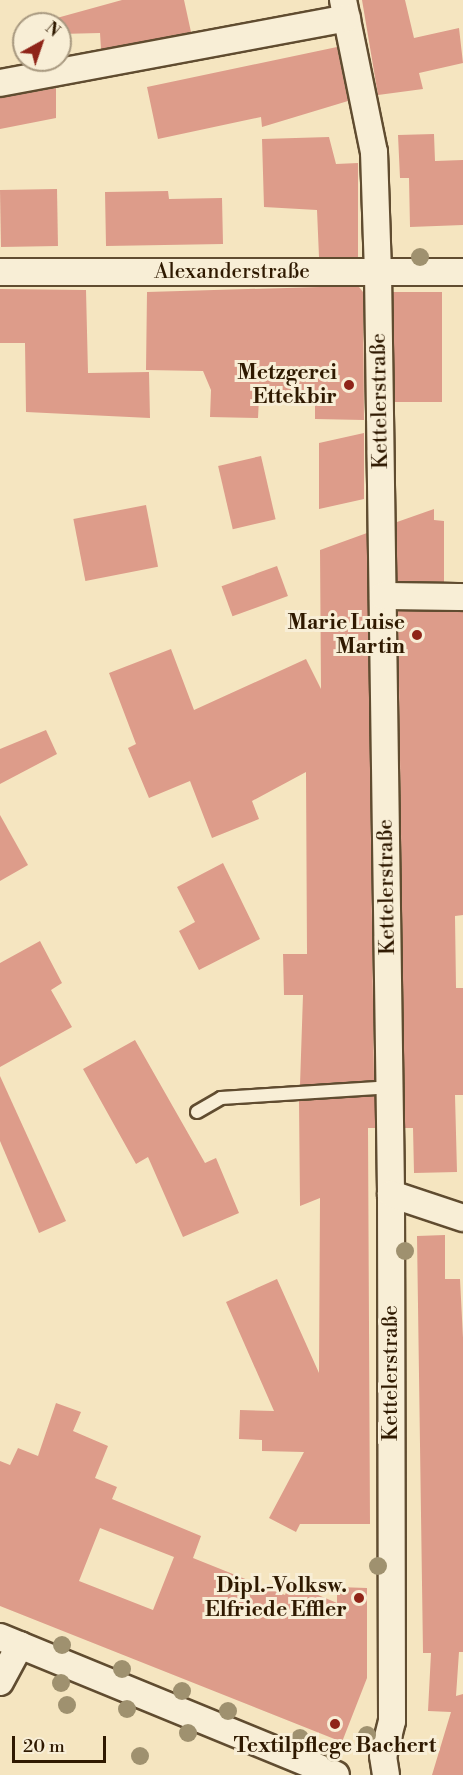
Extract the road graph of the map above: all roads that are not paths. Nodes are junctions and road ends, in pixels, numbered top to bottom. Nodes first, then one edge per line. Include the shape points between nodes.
1 (345, 9) edge
2 (0, 83) edge
3 (0, 272) edge
4 (378, 272) junction
5 (463, 272) edge
6 (383, 596) junction
7 (463, 597) edge
8 (389, 1087) junction
9 (197, 1112) dead end
10 (390, 1194) junction
11 (463, 1218) edge
12 (10, 1641) edge
13 (0, 1682) edge
14 (336, 1775) edge
15 (386, 1775) edge

1 - 2 street
1 - 4 street, Kettelerstraße via 374,152
3 - 4 street, Alexanderstraße
4 - 5 street, Alexanderstraße
4 - 6 street, Kettelerstraße
6 - 7 street
6 - 8 street, Kettelerstraße
8 - 9 lane via 221,1098
8 - 10 street, Kettelerstraße
10 - 11 street
10 - 15 street, Kettelerstraße via 392,1721 383,1756
12 - 13 street
12 - 14 street

